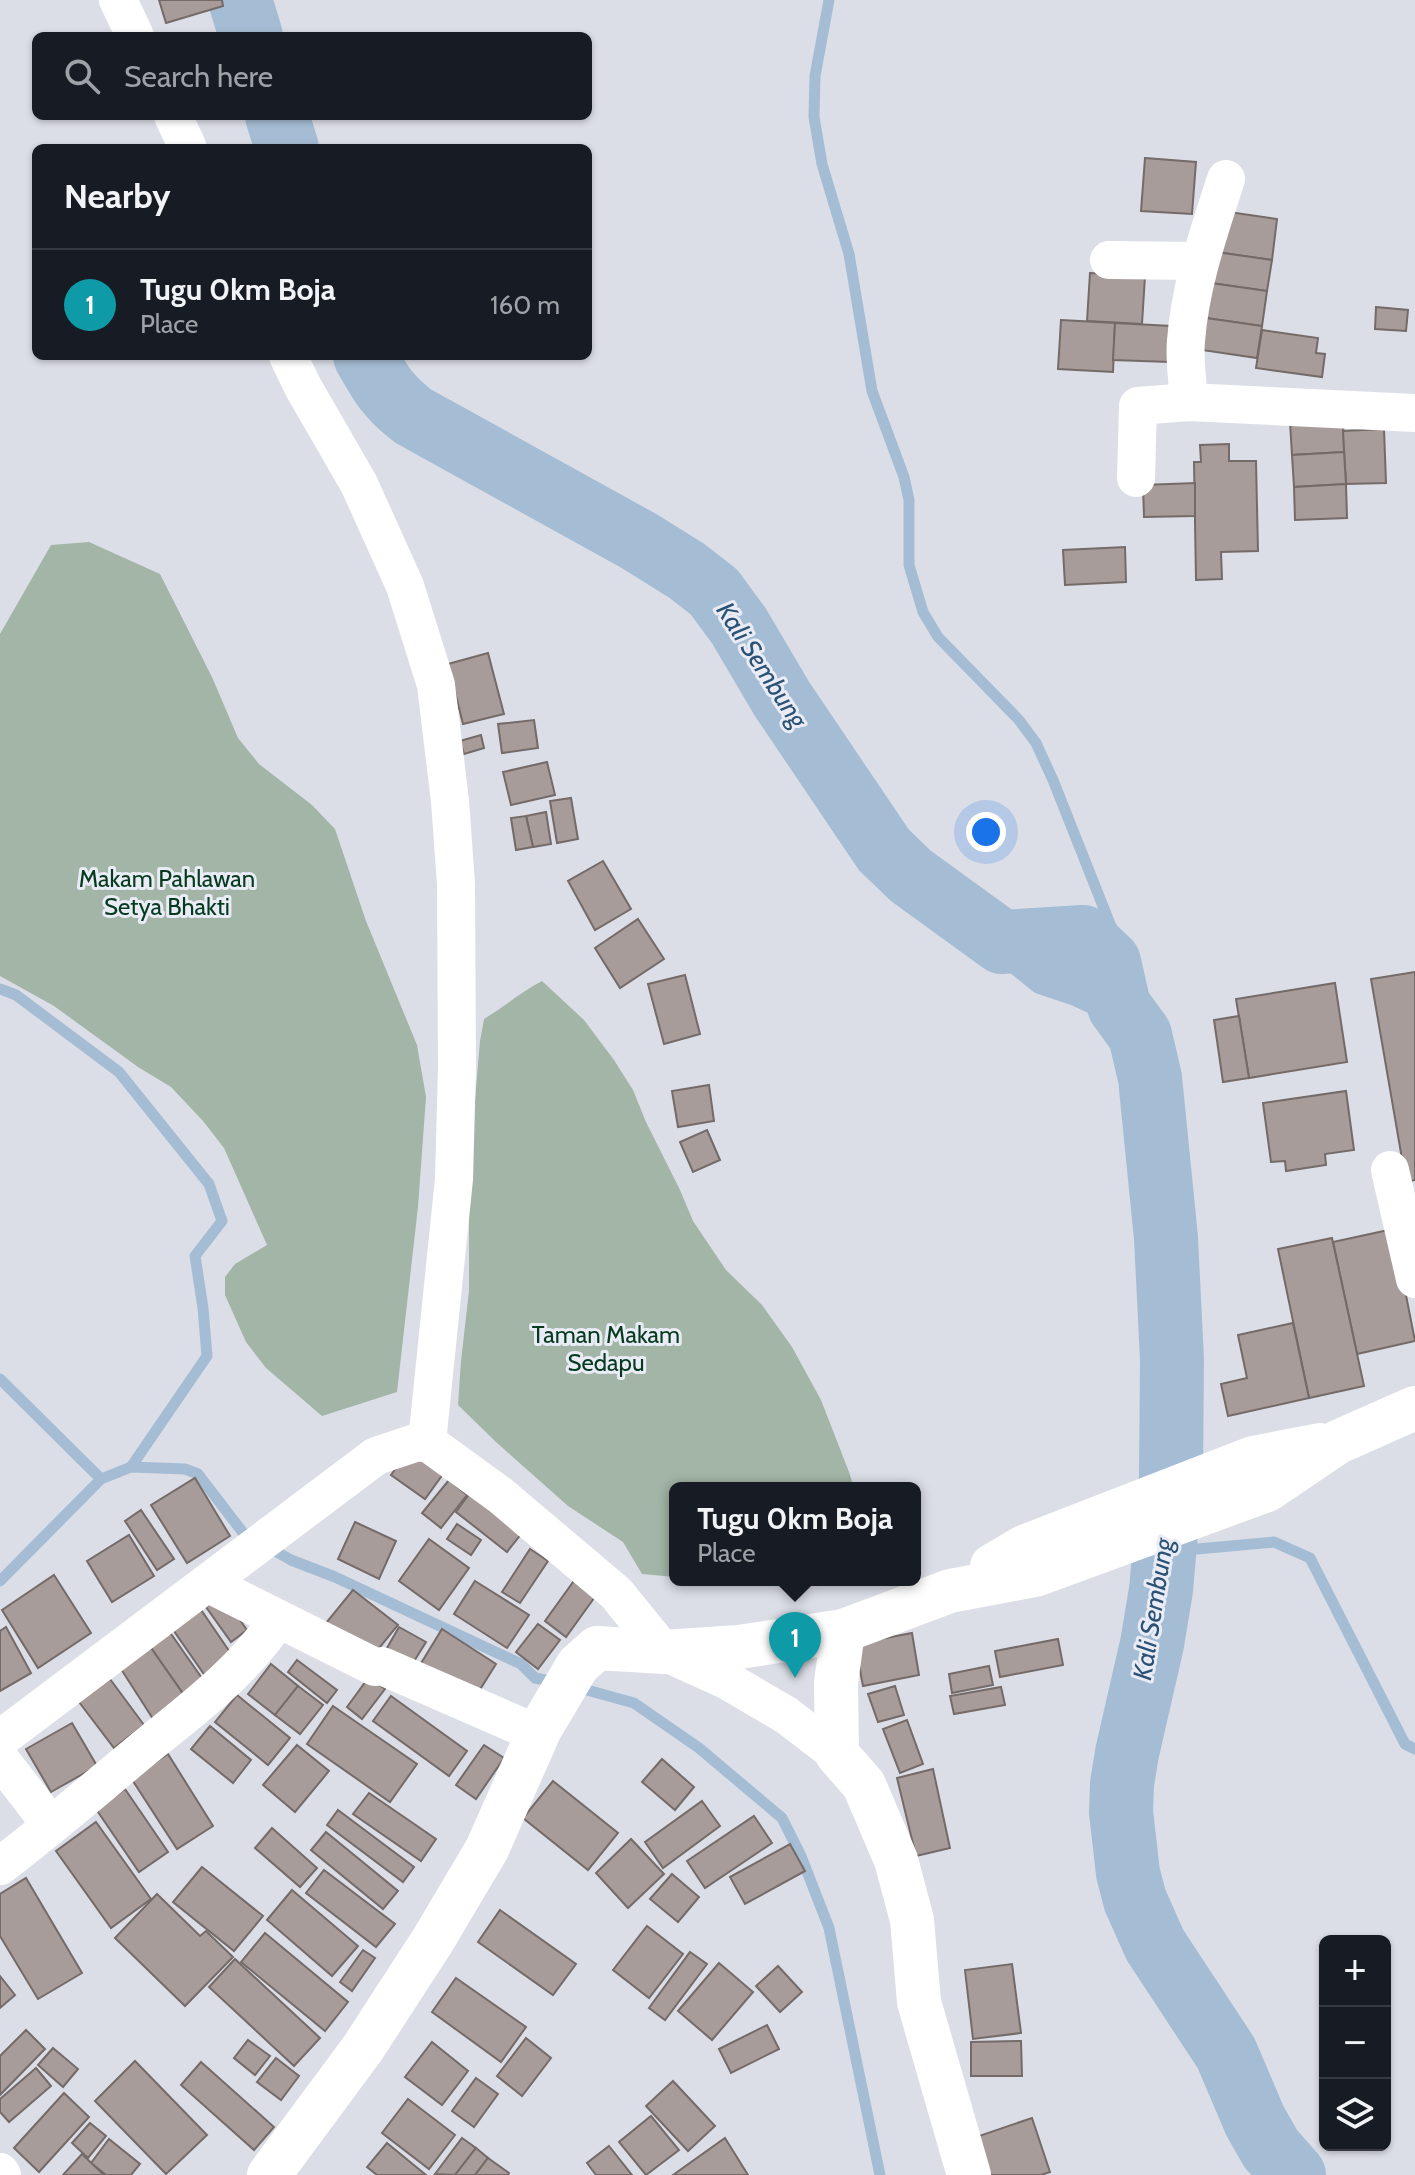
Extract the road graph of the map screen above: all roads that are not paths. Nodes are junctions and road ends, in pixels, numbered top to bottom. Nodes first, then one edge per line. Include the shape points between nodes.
1 (118, 0) edge
2 (133, 32) edge
3 (175, 120) edge
4 (186, 144) edge
5 (1226, 179) dead end
6 (1109, 260) dead end
7 (1199, 261) junction
8 (290, 360) edge
9 (1189, 402) junction
10 (1415, 413) edge
11 (1136, 478) dead end
12 (1390, 1170) dead end
13 (1415, 1279) edge
14 (1415, 1408) edge
15 (427, 1442) junction
16 (217, 1576) junction
17 (278, 1619) junction
18 (843, 1631) junction
19 (664, 1652) junction
20 (539, 1731) junction
21 (0, 1739) edge
22 (837, 1754) junction
23 (0, 1759) edge
24 (46, 1829) junction
25 (5, 1862) edge
26 (269, 2175) edge
27 (969, 2175) edge

1 - 2 street
3 - 4 street
5 - 7 street
6 - 7 street
7 - 9 street via 1185,342
8 - 15 street via 359,484 405,586 436,685 456,884 457,1068 454,1179
9 - 10 street
9 - 11 street via 1138,406
12 - 13 street
14 - 18 main road via 1260,1474
15 - 16 street via 376,1456
15 - 19 street via 500,1495 616,1593
16 - 17 street
16 - 21 street
17 - 20 street via 375,1667
17 - 24 street via 208,1696
18 - 19 main road
18 - 22 main road via 836,1683
19 - 20 main road via 597,1648 578,1665
19 - 22 street via 786,1715
20 - 26 main road via 487,1849 433,1940 363,2048
22 - 27 main road via 864,1785 896,1860 912,1920 919,2002
23 - 24 street
24 - 25 street

